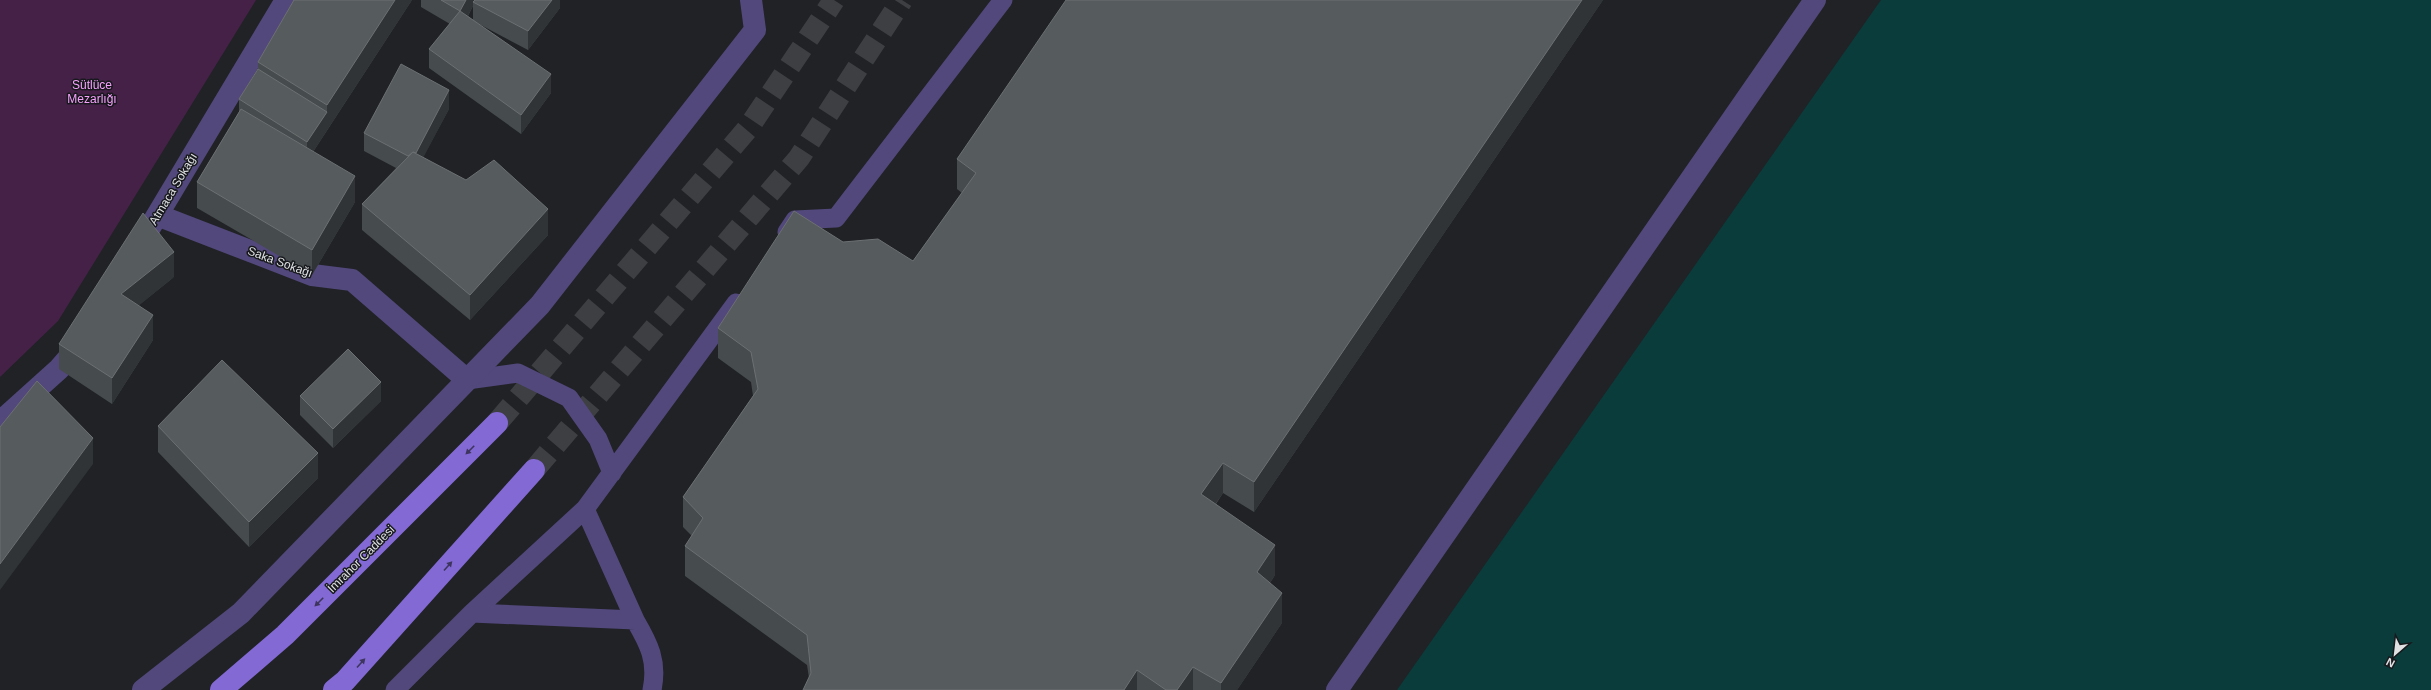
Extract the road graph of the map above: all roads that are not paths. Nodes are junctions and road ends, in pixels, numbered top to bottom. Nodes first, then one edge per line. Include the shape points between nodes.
1 (286, 0) edge
2 (751, 0) edge
3 (1003, 0) edge
4 (1815, 0) edge
5 (157, 215) junction
6 (777, 246) edge
7 (127, 265) edge
8 (745, 290) edge
9 (87, 332) edge
10 (467, 380) junction
11 (0, 422) edge
12 (498, 423) tunnel mouth
13 (534, 470) tunnel mouth
14 (612, 473) junction
15 (585, 509) junction
16 (472, 613) junction
17 (635, 620) junction
18 (143, 690) edge
19 (221, 690) edge
20 (334, 690) edge
21 (395, 690) edge
22 (652, 690) edge
23 (1337, 690) edge

1 - 5 street, Atmaca Sokağı
2 - 10 street via 755,30 540,305
3 - 6 lane via 836,218 795,220
4 - 23 street
5 - 7 street, Atmaca Sokağı
5 - 10 street, Saka Sokağı via 312,275 352,280
8 - 14 lane
9 - 11 street via 75,352 59,370
10 - 14 lane via 518,373 569,398 598,440
10 - 18 street via 241,613
12 -> 19 main road, İmrahor Caddesi via 285,635
20 -> 13 main road via 345,681
14 - 15 lane
15 - 16 lane
15 - 17 lane
16 - 17 lane
16 - 21 lane
17 - 22 lane via 651,648 654,678

